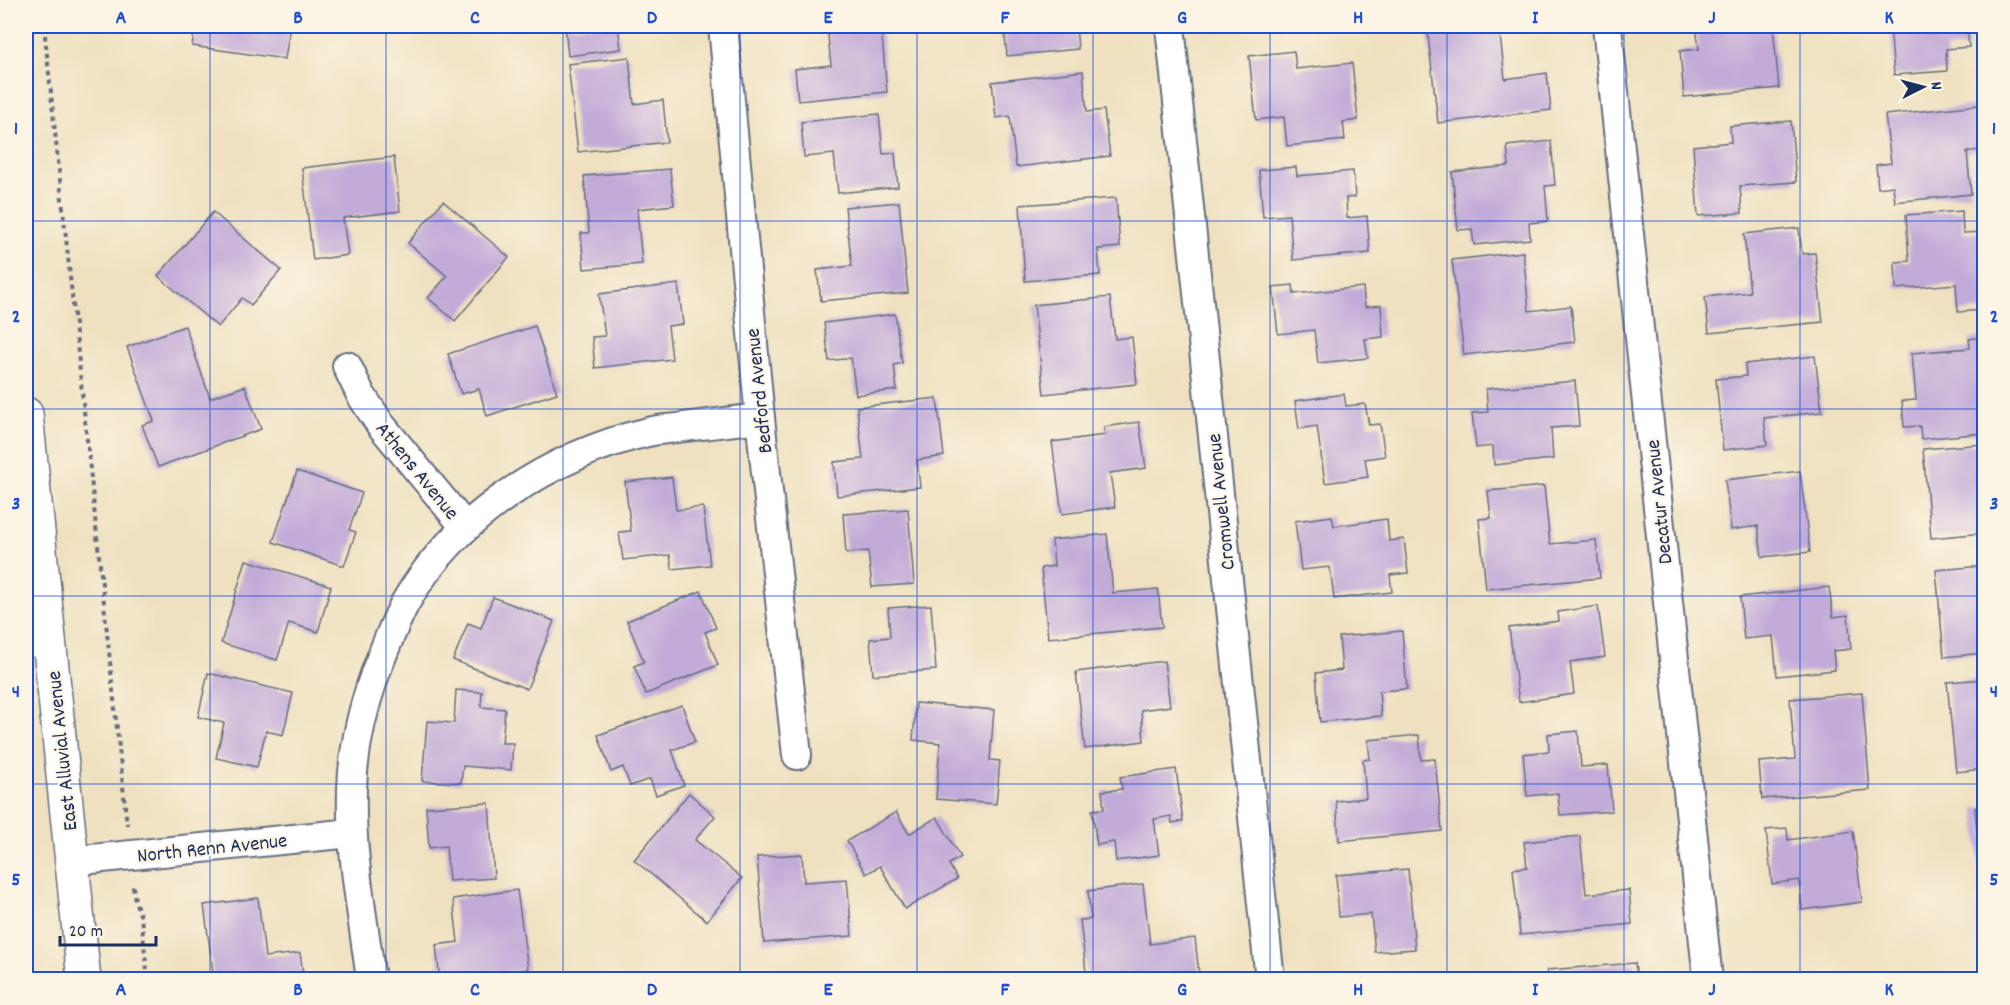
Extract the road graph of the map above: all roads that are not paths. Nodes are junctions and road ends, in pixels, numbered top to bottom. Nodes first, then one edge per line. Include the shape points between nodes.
1 (723, 26) edge
2 (1170, 26) edge
3 (1607, 26) edge
4 (347, 366) dead end
5 (26, 414) edge
6 (760, 418) junction
7 (465, 527) junction
8 (38, 649) edge
9 (797, 755) dead end
10 (352, 833) junction
11 (72, 861) junction
12 (84, 980) edge
13 (371, 980) edge
14 (1270, 980) edge
15 (1708, 980) edge

1 - 6 street, Bedford Avenue
2 - 14 street, Cromwell Avenue
3 - 15 street, Decatur Avenue
4 - 7 street, Athens Avenue via 380,424
5 - 8 street, East Alluvial Avenue
6 - 7 street via 649,431 599,447 554,467 507,495
6 - 9 street, Bedford Avenue
7 - 10 street, Athens Avenue via 406,603 387,642 356,743
8 - 11 street, East Alluvial Avenue
10 - 11 street, North Renn Avenue
10 - 13 street, Athens Avenue
11 - 12 street, East Alluvial Avenue

